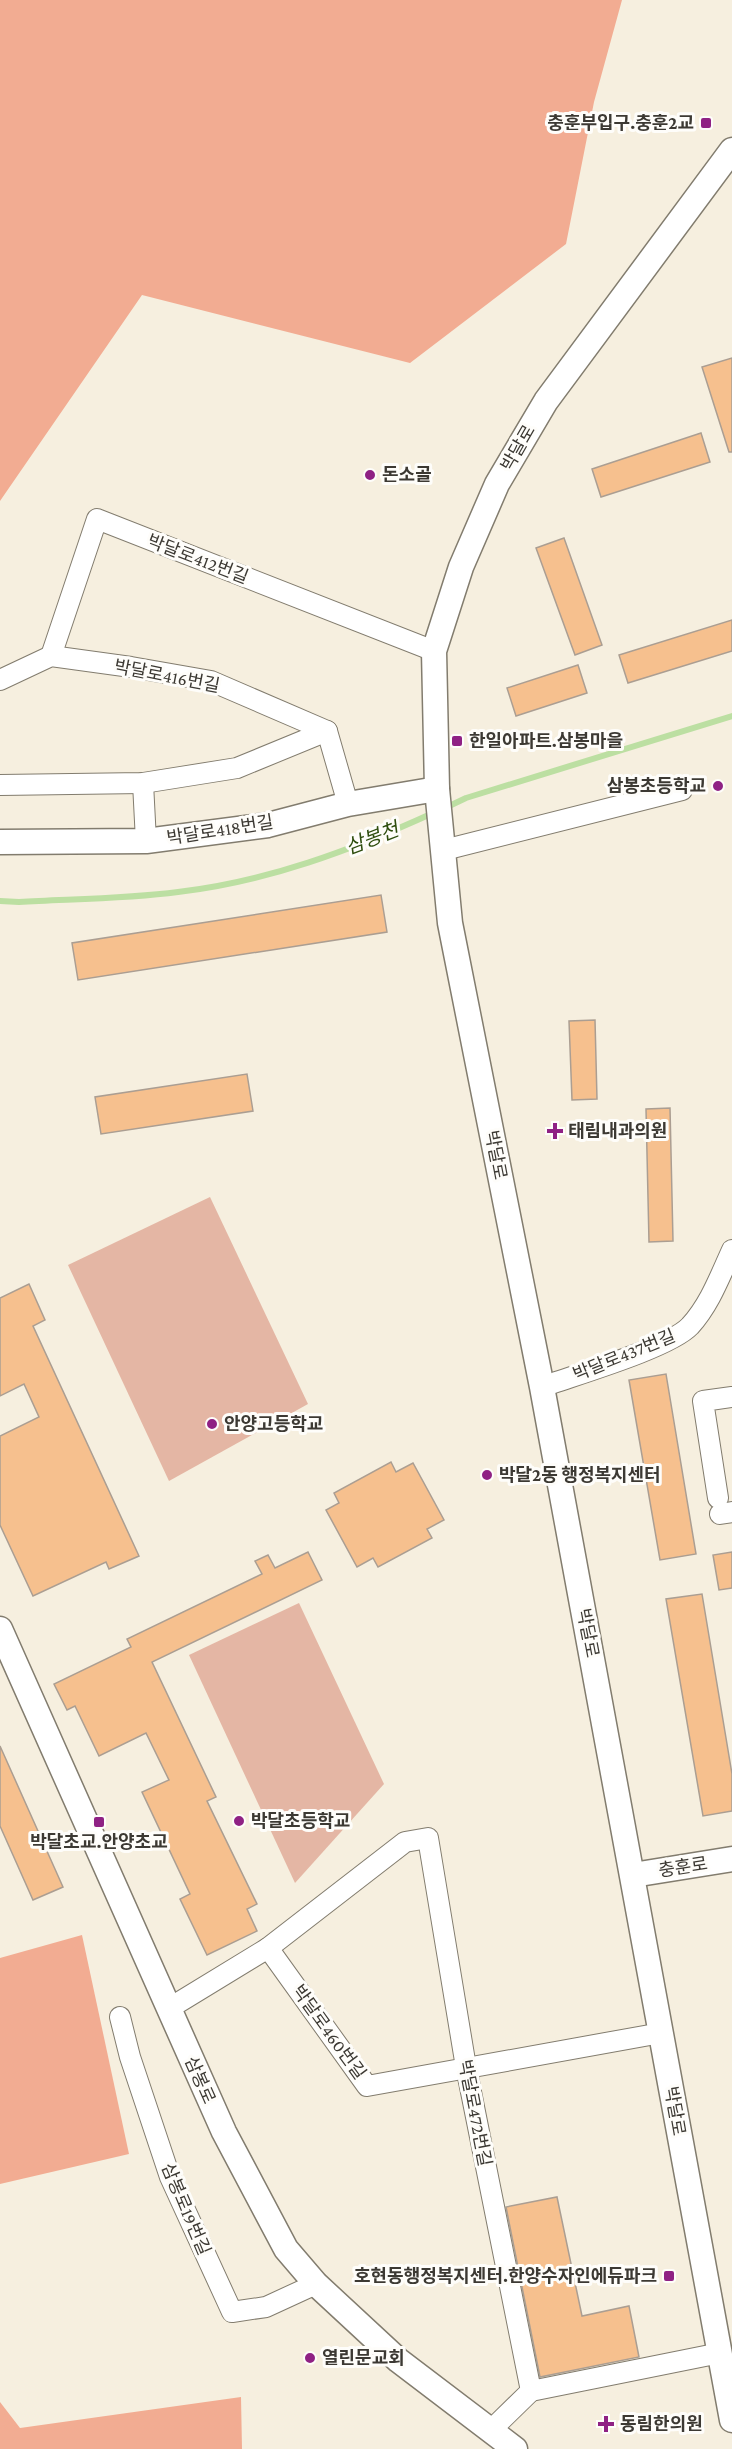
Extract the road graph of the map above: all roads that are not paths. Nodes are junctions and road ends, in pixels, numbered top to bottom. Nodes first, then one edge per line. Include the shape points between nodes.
1 (732, 150) edge
2 (434, 651) junction
3 (51, 656) junction
4 (0, 680) edge
5 (327, 731) junction
6 (143, 783) junction
7 (0, 785) edge
8 (682, 790) dead end
9 (437, 794) junction
10 (348, 804) junction
11 (0, 842) edge
12 (146, 842) junction
13 (444, 848) junction
14 (732, 1250) edge
15 (542, 1387) junction
16 (732, 1397) edge
17 (723, 1508) edge
18 (0, 1629) edge
19 (732, 1859) edge
20 (633, 1875) junction
21 (268, 1948) junction
22 (168, 2009) junction
23 (120, 2017) dead end
24 (661, 2033) junction
25 (466, 2067) junction
26 (316, 2284) junction
27 (720, 2353) junction
28 (531, 2391) junction
29 (732, 2420) edge
30 (490, 2431) junction
31 (515, 2449) edge

1 - 2 street, 박달로 via 546,401 493,494 461,567
2 - 3 street, 박달로412번길 via 97,519
2 - 9 street, 박달로
3 - 4 street
3 - 5 street, 박달로416번길 via 211,681
5 - 6 street via 237,768
5 - 10 street
6 - 7 street
6 - 12 street
8 - 13 street
9 - 10 street, 박달로418번길
9 - 13 street, 박달로
10 - 12 street, 박달로418번길 via 268,825
11 - 12 street, 박달로418번길
13 - 15 street, 박달로 via 450,923
14 - 15 street, 박달로437번길 via 707,1305 688,1328 659,1344
15 - 20 street, 박달로
16 - 17 street via 703,1401
18 - 22 street, 삼봉로
19 - 20 street, 충훈로
20 - 24 street, 박달로
21 - 22 street
21 - 25 street, 박달로460번길 via 367,2086
21 - 25 street, 박달로472번길 via 405,1842 428,1838
22 - 26 street, 삼봉로 via 224,2132 286,2248
23 - 26 street, 삼봉로19번길 via 170,2177 232,2312 266,2307
24 - 25 street, 박달로460번길
24 - 27 street, 박달로
25 - 28 street, 박달로472번길
26 - 30 street, 삼봉로 via 398,2360
27 - 28 street
27 - 29 street, 박달로
28 - 30 street
30 - 31 street, 삼봉로

